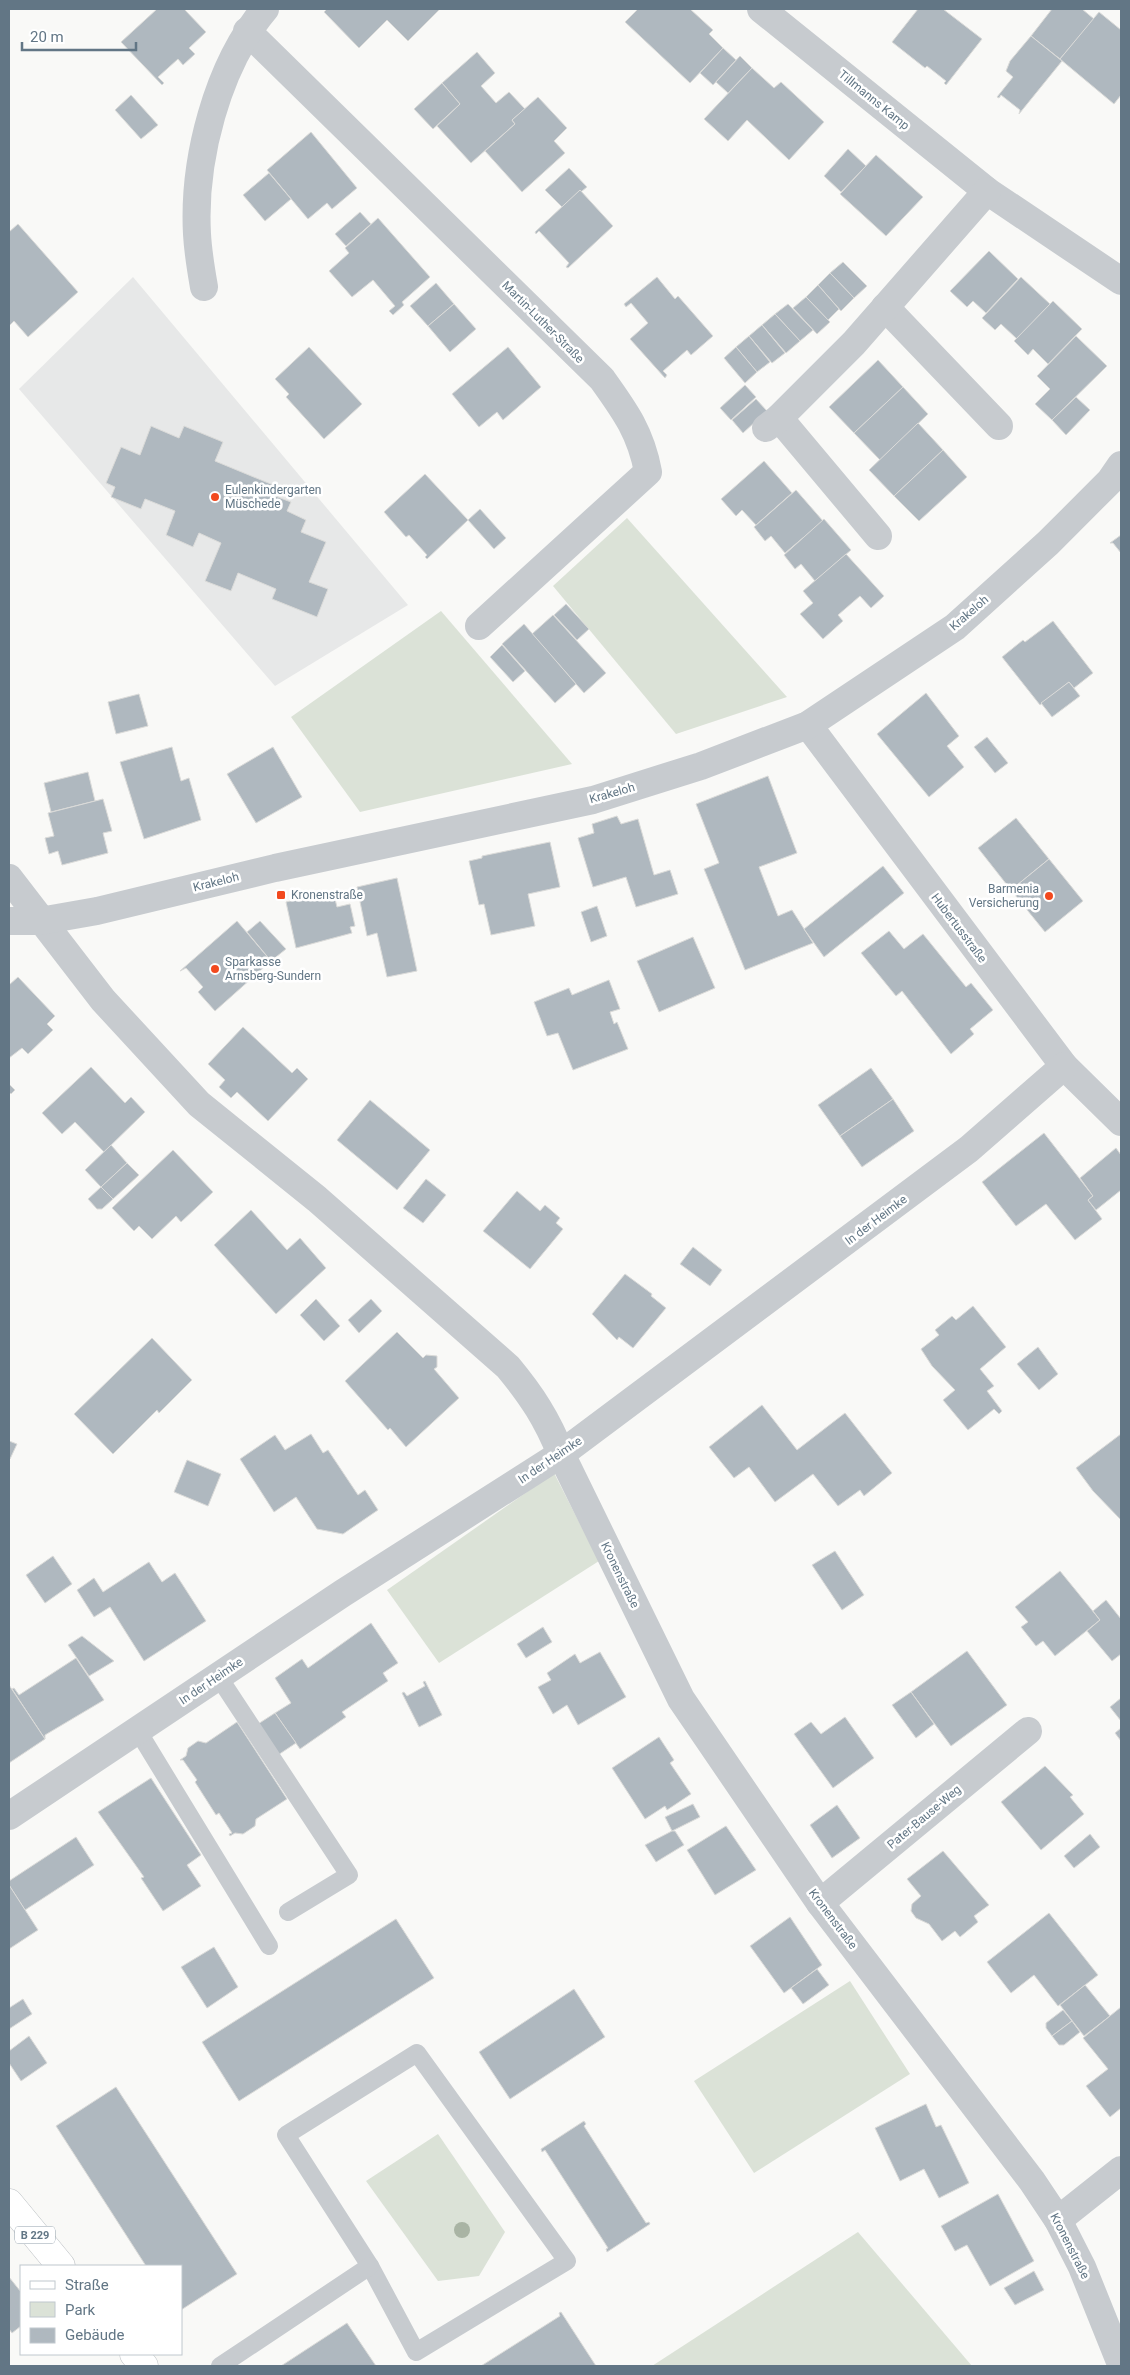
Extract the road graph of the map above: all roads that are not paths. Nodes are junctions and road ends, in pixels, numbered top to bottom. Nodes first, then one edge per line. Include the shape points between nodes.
1 (265, 9) edge
2 (761, 9) edge
3 (247, 30) junction
4 (987, 191) junction
5 (1121, 281) edge
6 (204, 287) dead end
7 (885, 308) junction
8 (999, 426) dead end
9 (1121, 466) edge
10 (878, 536) dead end
11 (479, 626) dead end
12 (808, 725) junction
13 (9, 878) edge
14 (9, 921) edge
15 (40, 921) junction
16 (1064, 1066) junction
17 (1121, 1122) edge
18 (561, 1454) junction
19 (218, 1676) junction
20 (138, 1731) junction
21 (1028, 1731) dead end
22 (9, 1816) edge
23 (820, 1903) junction
24 (288, 1912) dead end
25 (269, 1946) dead end
26 (1121, 2170) edge
27 (9, 2203) edge
28 (1058, 2220) junction
29 (60, 2265) edge
30 (370, 2266) junction
31 (135, 2355) edge
32 (1121, 2364) edge
33 (144, 2366) edge
34 (220, 2366) edge

1 - 3 street
2 - 4 street, Tillmanns Kamp
3 - 6 street via 216,98 198,178 197,234
3 - 11 street, Martin-Luther-Straße via 602,379 631,420 643,448 648,472
4 - 5 street, Tillmanns Kamp
4 - 7 street
7 - 8 street
7 - 10 street via 773,423
9 - 12 street, Krakeloh via 1048,543 955,627
12 - 15 street, Krakeloh via 701,766 593,800
12 - 16 street, Hubertusstraße
13 - 15 street, Kronenstraße
14 - 15 street, Krakeloh
15 - 18 street, Kronenstraße via 103,1000 199,1104 317,1199 508,1367 548,1422
16 - 17 street, Hubertusstraße
16 - 18 street, In der Heimke via 969,1149
18 - 19 street, In der Heimke
18 - 23 street, Kronenstraße via 681,1699
19 - 20 street, In der Heimke
19 - 24 lane via 349,1875
20 - 22 street, In der Heimke
20 - 25 lane
21 - 23 street, Pater-Bause-Weg
23 - 28 street, Kronenstraße via 1032,2181
26 - 28 street
27 - 29 main road, B 229
28 - 32 street, Kronenstraße via 1082,2268
30 - 30 lane via 416,2352 567,2261 417,2054 286,2135
30 - 34 lane
31 - 33 main road

